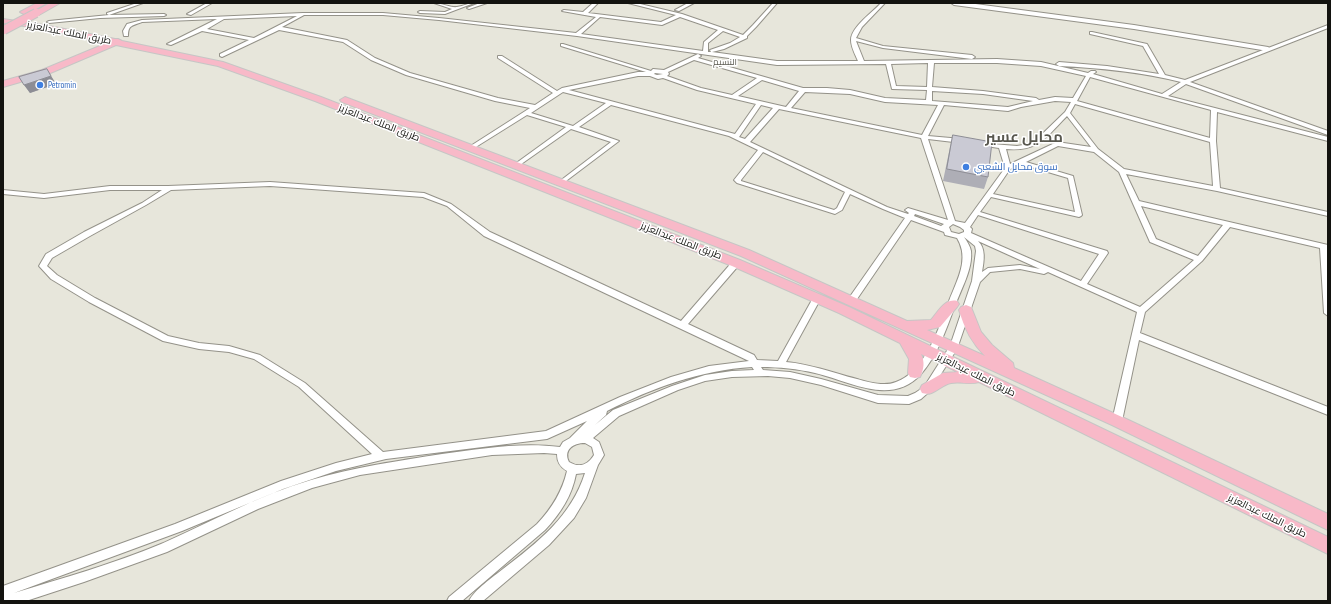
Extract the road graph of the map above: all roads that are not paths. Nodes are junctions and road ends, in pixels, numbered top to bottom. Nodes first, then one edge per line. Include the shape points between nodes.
1 (43, 3) edge
2 (56, 3) edge
3 (141, 3) edge
4 (210, 3) edge
5 (436, 3) edge
6 (472, 3) edge
7 (485, 3) edge
8 (596, 3) edge
9 (630, 3) edge
10 (649, 3) edge
11 (692, 3) edge
12 (775, 3) edge
13 (883, 3) edge
14 (954, 3) edge
15 (971, 3) edge
16 (458, 8) junction
17 (310, 9) junction
18 (564, 11) dead end
19 (678, 13) junction
20 (189, 14) junction
21 (303, 14) junction
22 (447, 14) junction
23 (584, 14) junction
24 (3, 15) edge
25 (599, 16) junction
26 (100, 17) junction
27 (222, 18) junction
28 (439, 19) junction
29 (1090, 21) junction
30 (49, 22) junction
31 (494, 25) junction
32 (3, 26) edge
33 (1328, 26) edge
34 (278, 28) junction
35 (202, 29) junction
36 (722, 29) junction
37 (1092, 33) dead end
38 (577, 34) junction
39 (745, 37) junction
40 (118, 39) junction
41 (254, 40) junction
42 (853, 40) junction
43 (79, 41) junction
44 (169, 44) junction
45 (563, 45) dead end
46 (151, 49) junction
47 (1268, 49) junction
48 (705, 52) junction
49 (222, 55) junction
50 (76, 57) junction
51 (500, 57) dead end
52 (694, 58) junction
53 (997, 61) junction
54 (888, 62) junction
55 (931, 62) junction
56 (862, 63) junction
57 (1041, 64) junction
58 (1104, 67) junction
59 (652, 73) junction
60 (664, 74) junction
61 (1089, 75) junction
62 (1163, 76) junction
63 (761, 78) junction
64 (3, 79) edge
65 (1185, 82) junction
66 (3, 84) edge
67 (930, 88) junction
68 (803, 90) junction
69 (559, 92) junction
70 (1163, 96) junction
71 (733, 97) junction
72 (1045, 101) junction
73 (1074, 101) junction
74 (760, 102) junction
75 (929, 102) junction
76 (1241, 102) junction
77 (610, 103) junction
78 (942, 103) junction
79 (536, 106) junction
80 (778, 106) junction
81 (787, 109) junction
82 (1214, 109) junction
83 (1223, 112) junction
84 (526, 113) junction
85 (1067, 113) junction
86 (572, 127) junction
87 (1328, 133) edge
88 (924, 136) junction
89 (736, 137) junction
90 (1328, 139) edge
91 (1213, 141) junction
92 (746, 142) junction
93 (1002, 147) junction
94 (471, 148) junction
95 (762, 149) junction
96 (1096, 150) junction
97 (1021, 162) junction
98 (517, 165) junction
99 (1008, 168) junction
100 (1122, 171) junction
101 (562, 182) junction
102 (168, 188) junction
103 (1217, 189) junction
104 (849, 190) junction
105 (3, 192) edge
106 (989, 195) junction
107 (1137, 202) junction
108 (977, 213) junction
109 (911, 214) junction
110 (1328, 214) edge
111 (1228, 224) junction
112 (949, 225) junction
113 (965, 233) junction
114 (1326, 247) edge
115 (1199, 259) junction
116 (736, 263) junction
117 (1061, 276) junction
118 (976, 281) junction
119 (1082, 285) junction
120 (817, 298) junction
121 (852, 300) junction
122 (952, 304) junction
123 (966, 310) junction
124 (1142, 312) junction
125 (1328, 313) edge
126 (896, 320) junction
127 (682, 325) junction
128 (1136, 335) junction
129 (905, 340) junction
130 (938, 340) junction
131 (954, 347) junction
132 (931, 353) junction
133 (946, 360) junction
134 (781, 363) junction
135 (755, 364) junction
136 (760, 373) junction
137 (915, 373) junction
138 (1022, 378) junction
139 (985, 380) junction
140 (927, 389) junction
141 (609, 406) junction
142 (1328, 411) edge
143 (1117, 421) junction
144 (586, 439) junction
145 (574, 440) junction
146 (562, 451) junction
147 (381, 456) junction
148 (593, 465) junction
149 (572, 469) junction
150 (1328, 522) edge
151 (1328, 546) edge
152 (3, 592) edge
153 (8, 601) edge
154 (453, 601) edge
155 (475, 601) edge

1 - 32 main road
2 - 32 main road, bridge
3 - 26 street
4 - 20 street
5 - 16 street
6 - 16 street
7 - 22 street
8 - 23 street
9 - 19 street
10 - 19 street
11 - 19 street
12 - 39 street
13 - 42 street via 856,30
14 - 29 street
15 - 29 street
16 - 22 street
17 - 20 street
17 - 21 street
17 - 22 street via 386,9
18 - 23 street
19 - 25 street via 662,24
19 - 36 street
20 - 26 street
21 - 27 street
21 - 28 street via 383,14
21 - 34 street
22 - 28 street via 448,17
22 - 31 street
23 - 25 street
24 - 30 main road, طريق الملك عبدالعزيز
25 - 38 street
26 - 30 street
27 - 35 street
27 - 40 street via 142,21 129,26
28 - 31 street
29 - 47 street
30 - 40 main road, طريق الملك عبدالعزيز
31 - 38 street
32 - 43 main road, طريق الملك عبدالعزيز via 44,27
33 - 47 street
34 - 41 street
34 - 79 street via 345,41 373,59 408,74 498,100
35 - 41 street
35 - 44 street
36 - 39 street
36 - 48 street via 706,43
37 - 62 street via 1145,45
38 - 48 street
39 - 48 street via 727,48
40 - 43 main road, طريق الملك عبدالعزيز
40 - 44 main road, طريق الملك عبدالعزيز
40 - 46 main road, طريق الملك عبدالعزيز
40 - 50 main road
41 - 49 street
42 - 53 street via 883,47
42 - 56 street
43 - 50 main road
44 - 49 main road, طريق الملك عبدالعزيز
45 - 59 street
46 - 50 main road
46 - 116 main road, طريق الملك عبدالعزيز via 220,64 318,99
47 - 65 street
48 - 52 street
48 - 56 street via 777,63
49 - 94 main road, طريق الملك عبدالعزيز
50 - 64 main road
50 - 66 main road via 45,72
51 - 69 street
52 - 60 street
52 - 63 street
53 - 55 street
53 - 57 street
54 - 55 street
54 - 56 street
54 - 67 street via 894,88
55 - 67 street
57 - 58 street
57 - 61 street
58 - 61 street
58 - 62 street
59 - 60 street via 659,70
59 - 69 street
60 - 71 street via 699,88
61 - 70 street
61 - 73 street
62 - 65 street
63 - 68 street
63 - 71 street
65 - 70 street
65 - 76 street
67 - 72 street
67 - 75 street
68 - 75 street via 850,92 885,100
68 - 81 street
69 - 77 street
69 - 79 street
70 - 82 street
71 - 74 street
72 - 73 street
72 - 78 street via 1020,104 1008,109
73 - 85 street
73 - 91 street
74 - 80 street
74 - 89 street
75 - 78 street
76 - 83 street via 1242,110
76 - 87 street
77 - 86 street
77 - 89 street
78 - 88 street
79 - 84 street
80 - 81 street
80 - 92 street
81 - 88 street
82 - 83 street
82 - 91 street
83 - 90 street
84 - 86 street
84 - 94 street
85 - 93 street via 1037,142 1022,147
85 - 96 street
86 - 98 street
86 - 101 street via 616,141
88 - 93 street
88 - 112 street
89 - 92 street
91 - 103 street
92 - 95 street
93 - 99 street
94 - 98 main road, طريق الملك عبدالعزيز
95 - 104 street
95 - 104 street via 738,182 835,212 840,209
96 - 97 street via 1057,144
96 - 100 street
97 - 99 street
97 - 106 street via 1071,177 1079,215
98 - 101 main road, طريق الملك عبدالعزيز
99 - 106 street
100 - 103 street
100 - 107 street
101 - 121 main road, طريق الملك عبدالعزيز via 745,253
102 - 105 street via 110,188 44,196
102 - 127 street via 270,184 424,195 449,205 487,234
102 - 147 street via 49,256 43,266 54,277 92,300 166,339 229,349 257,357 302,385
103 - 110 street
104 - 109 street via 885,208
106 - 108 street
107 - 111 street
107 - 115 street via 1153,240
108 - 113 street
108 - 119 street via 1104,253
109 - 112 street
109 - 121 street
111 - 114 street
111 - 115 street
112 - 113 street via 960,223
112 - 113 street via 951,234
113 - 117 street
113 - 118 street via 978,245 980,251
113 - 122 street via 968,251 966,265
114 - 125 street
115 - 124 street
116 - 120 main road, طريق الملك عبدالعزيز
116 - 127 street
117 - 118 street via 1020,267 988,270
117 - 119 street
118 - 123 street
119 - 124 street
120 - 129 main road, طريق الملك عبدالعزيز
120 - 134 street
121 - 126 main road, طريق الملك عبدالعزيز
122 - 126 main road via 935,324 920,325
122 - 130 street
123 - 131 street
123 - 138 main road via 972,330 985,347
124 - 128 street
126 - 130 main road, طريق الملك عبدالعزيز
127 - 135 street via 751,357
128 - 142 street
128 - 143 street
129 - 132 main road, طريق الملك عبدالعزيز
129 - 137 main road via 918,363
130 - 131 main road, طريق الملك عبدالعزيز
130 - 132 street
131 - 133 street
131 - 138 main road, طريق الملك عبدالعزيز
132 - 133 main road, طريق الملك عبدالعزيز
132 - 137 street
133 - 139 main road, طريق الملك عبدالعزيز
133 - 140 street
134 - 135 street
134 - 137 street via 885,388 905,382
135 - 136 street
135 - 141 street via 713,367 681,376
136 - 140 street via 790,375 878,399 896,401 909,400
136 - 144 street via 705,378 675,388 616,413
138 - 143 main road, طريق الملك عبدالعزيز
139 - 140 main road via 948,377
139 - 151 main road, طريق الملك عبدالعزيز
141 - 145 street
141 - 147 street via 547,435
143 - 150 main road, طريق الملك عبدالعزيز
144 - 145 street
144 - 148 street via 598,449 597,460
145 - 146 street via 568,442
146 - 149 street via 564,465
146 - 153 street via 492,451 360,471 325,480 254,506 163,548
147 - 152 street via 281,484 178,528
148 - 149 street via 581,470
148 - 155 street via 581,499 569,516 551,535
149 - 154 street via 564,498 554,513 541,527

